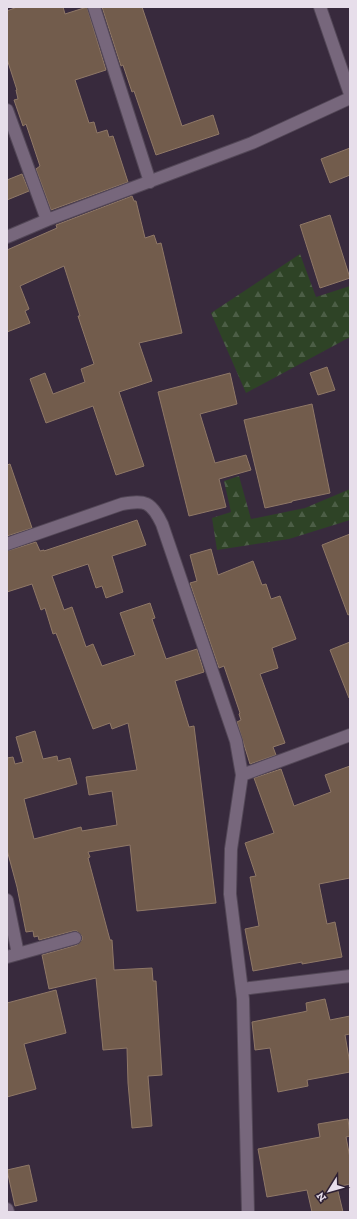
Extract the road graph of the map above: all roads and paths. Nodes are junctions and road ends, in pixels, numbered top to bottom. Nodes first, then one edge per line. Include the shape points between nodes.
1 (94, 7) edge
2 (320, 7) edge
3 (350, 94) edge
4 (350, 98) edge
5 (7, 110) edge
6 (150, 182) junction
7 (47, 220) junction
8 (7, 237) edge
9 (7, 544) edge
10 (350, 734) edge
11 (242, 775) junction
12 (7, 900) edge
13 (76, 938) dead end
14 (13, 956) edge
15 (350, 976) edge
16 (242, 989) junction
17 (7, 1209) edge
18 (8, 1212) edge
19 (248, 1212) edge

1 - 6 street
2 - 3 street
4 - 6 street via 252,143
5 - 7 street
6 - 7 street
7 - 8 street
9 - 11 street via 122,504 139,501 156,510 236,741
10 - 11 street
11 - 16 street via 231,849 230,894
12 - 14 street
13 - 14 street
15 - 16 street
16 - 19 street
17 - 18 street

